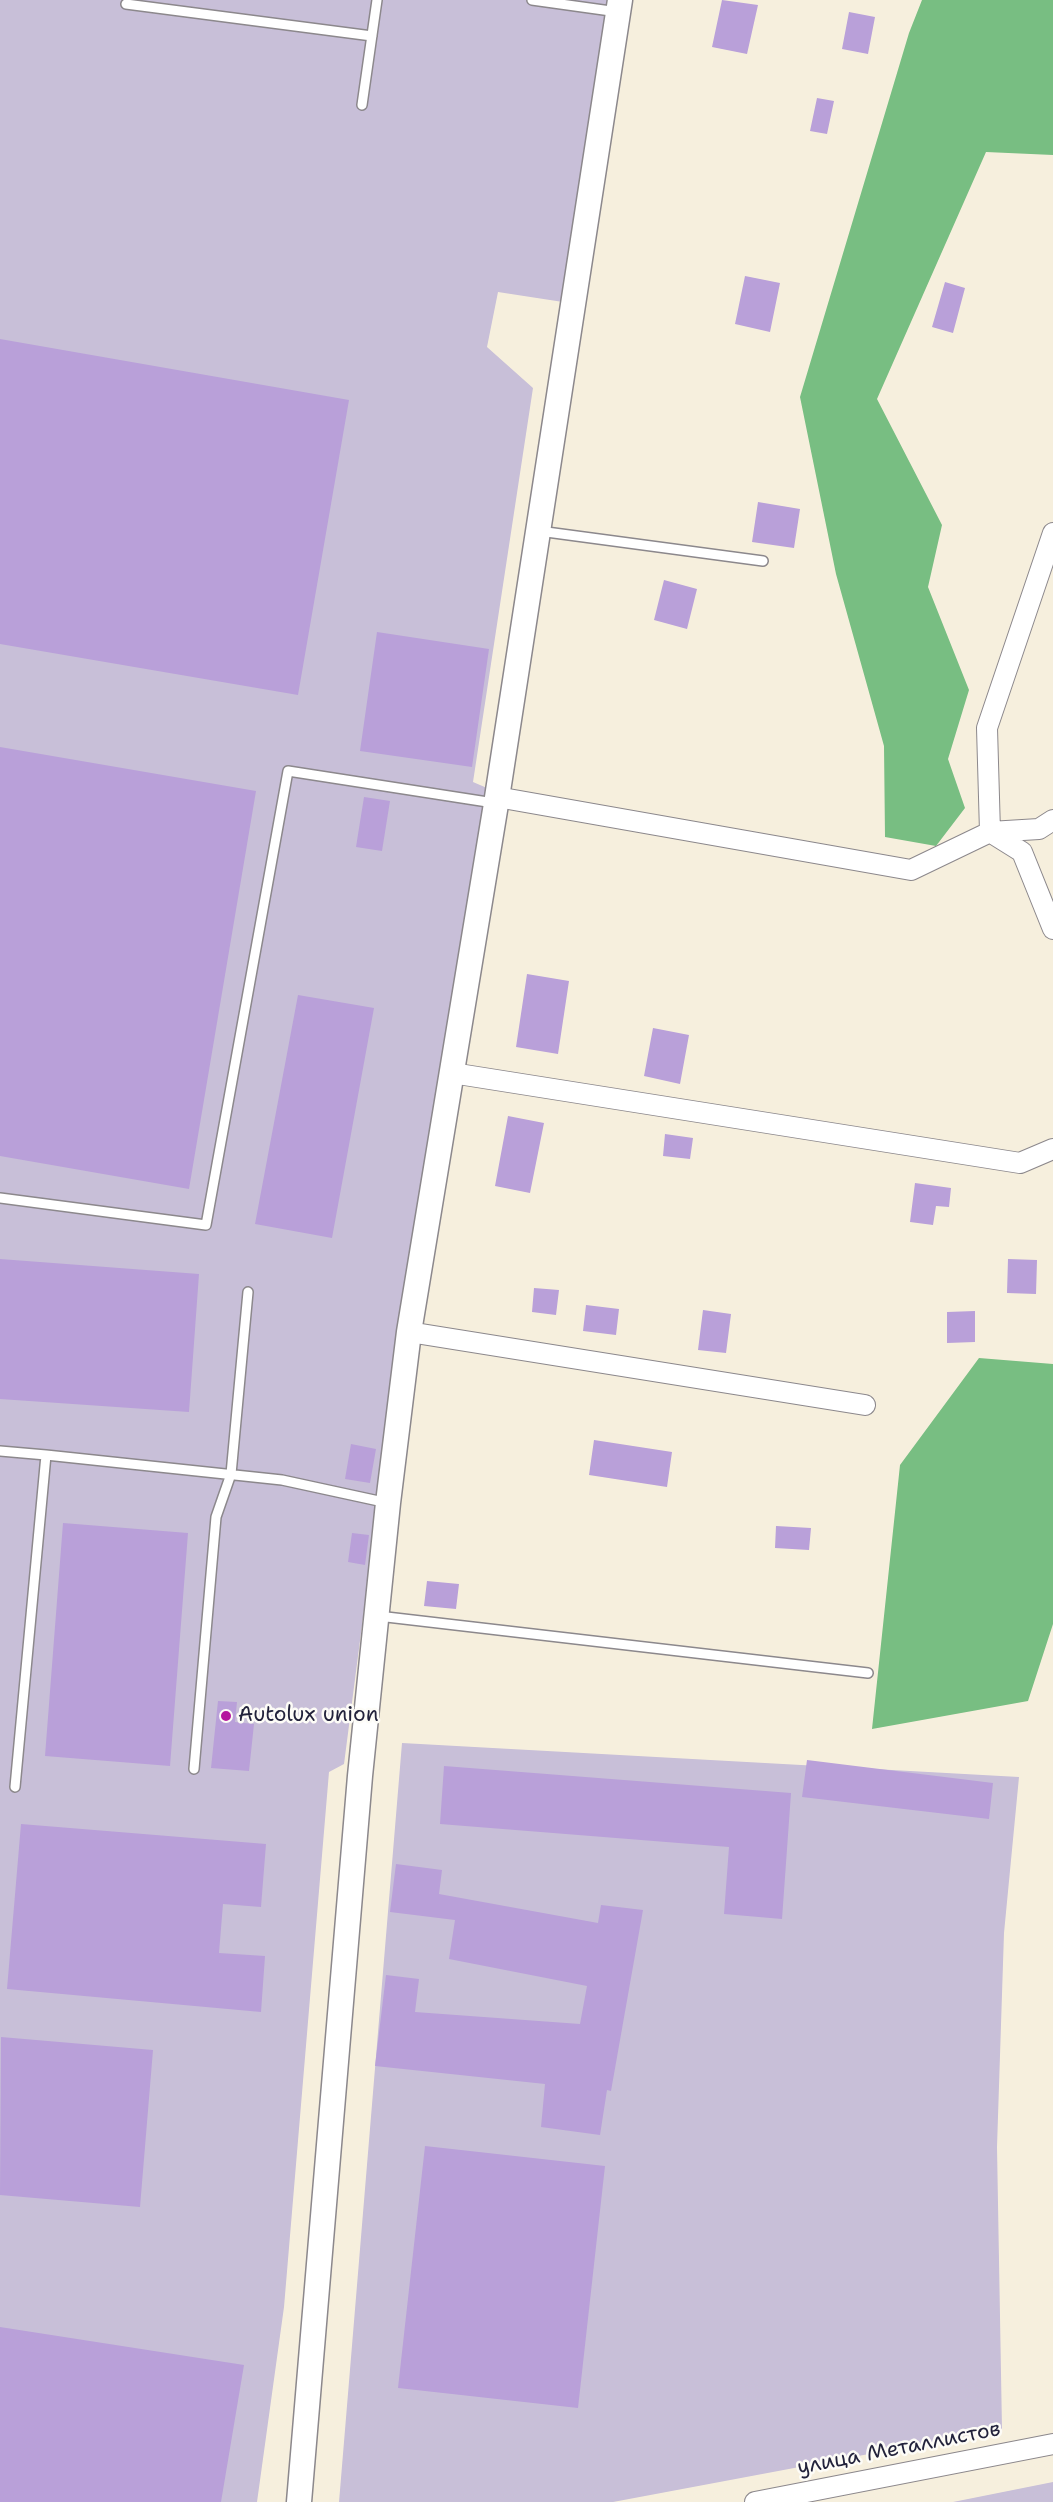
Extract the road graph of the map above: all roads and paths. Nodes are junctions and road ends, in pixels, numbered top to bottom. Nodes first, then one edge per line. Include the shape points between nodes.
1 (377, 0) edge
2 (532, 0) edge
3 (126, 4) dead end
4 (619, 6) edge
5 (372, 36) junction
6 (362, 105) dead end
7 (538, 531) junction
8 (1053, 533) edge
9 (763, 561) dead end
10 (497, 801) junction
11 (1053, 820) edge
12 (990, 832) junction
13 (1053, 929) edge
14 (452, 1073) junction
15 (1053, 1149) edge
16 (0, 1198) edge
17 (248, 1292) dead end
18 (409, 1332) junction
19 (865, 1405) dead end
20 (0, 1451) edge
21 (46, 1455) junction
22 (231, 1474) junction
23 (388, 1503) junction
24 (376, 1616) junction
25 (868, 1673) dead end
26 (194, 1768) dead end
27 (15, 1787) dead end
28 (1053, 2444) edge
29 (299, 2502) edge
30 (755, 2502) edge

1 - 5 lane
2 - 4 lane
3 - 5 lane
4 - 7 street
5 - 6 lane
7 - 9 lane
7 - 10 street
8 - 12 street via 987,728
10 - 12 street via 911,870
10 - 14 street
10 - 16 lane via 288,771 206,1225
11 - 12 street via 1039,829
12 - 13 street via 1022,852
14 - 15 street via 1020,1163
14 - 18 street
17 - 22 lane
18 - 19 street
18 - 23 street
20 - 21 lane
21 - 22 lane
21 - 27 lane
22 - 23 lane via 282,1480
22 - 26 lane via 216,1518
23 - 24 street
24 - 25 lane
24 - 29 street via 358,1788
28 - 30 street, улица Металлистов

